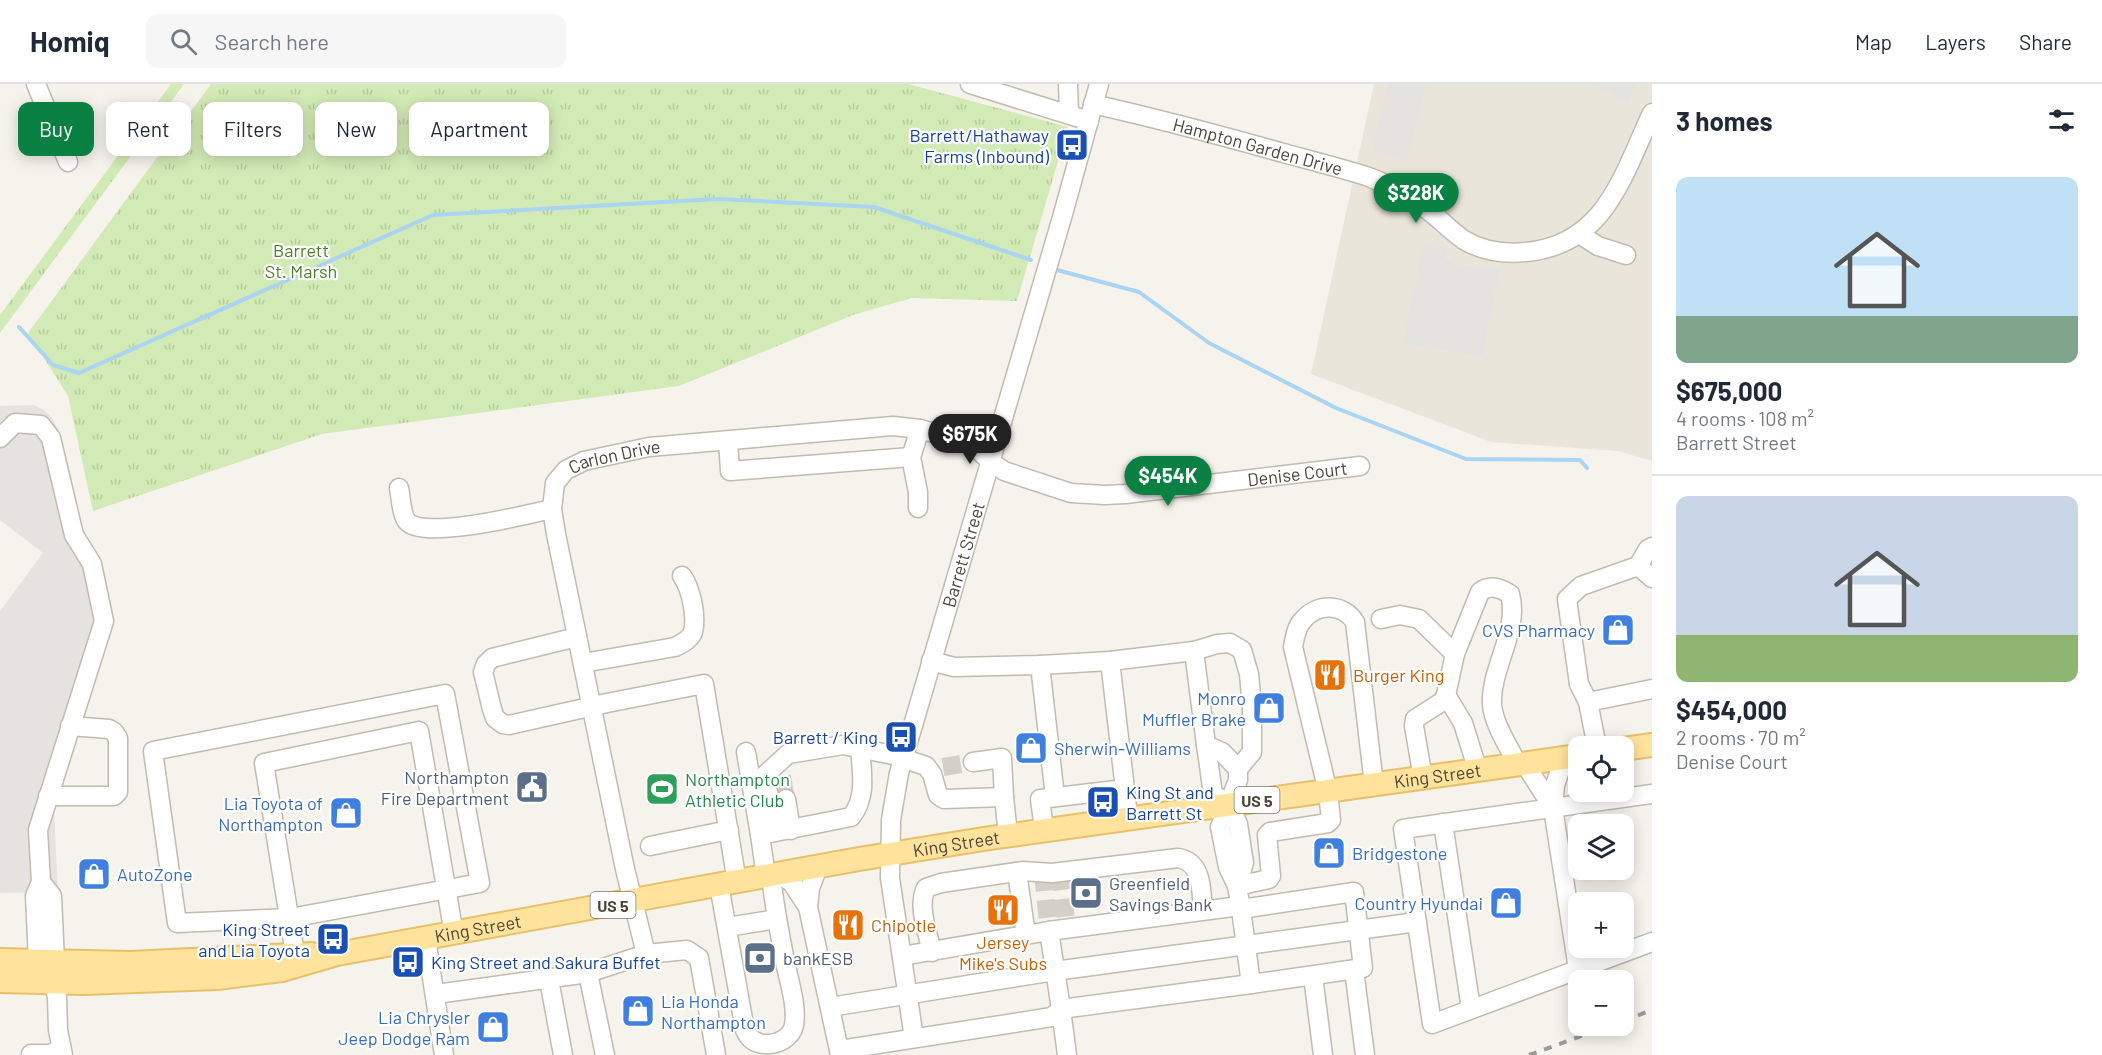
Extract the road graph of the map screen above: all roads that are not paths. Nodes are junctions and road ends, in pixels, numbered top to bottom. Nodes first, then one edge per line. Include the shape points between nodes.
1 (36, 84) edge
2 (970, 84) edge
3 (1068, 84) edge
4 (1099, 84) edge
5 (1091, 112) junction
6 (1652, 113) edge
7 (1069, 114) junction
8 (68, 162) dead end
9 (1579, 234) junction
10 (1626, 255) dead end
11 (920, 429) junction
12 (0, 438) edge
13 (728, 441) junction
14 (911, 457) junction
15 (990, 462) junction
16 (1360, 466) dead end
17 (399, 488) dead end
18 (918, 508) dead end
19 (552, 509) junction
20 (1652, 547) edge
21 (1638, 566) junction
22 (682, 576) dead end
23 (1652, 578) edge
24 (1381, 620) dead end
25 (577, 637) junction
26 (1194, 651) junction
27 (1455, 654) junction
28 (931, 661) junction
29 (1110, 661) junction
30 (583, 663) junction
31 (1040, 665) junction
32 (1652, 689) edge
33 (1446, 695) junction
34 (1588, 702) junction
35 (592, 707) junction
36 (70, 726) junction
37 (1595, 736) edge
38 (1206, 745) junction
39 (1652, 745) edge
40 (852, 747) junction
41 (1634, 747) edge
42 (746, 752) dead end
43 (903, 758) junction
44 (1568, 758) edge
45 (1568, 763) edge
46 (1522, 765) junction
47 (974, 767) tunnel mouth
48 (1238, 769) junction
49 (1478, 771) junction
50 (1423, 778) junction
51 (1374, 785) junction
52 (1125, 789) junction
53 (1328, 792) junction
54 (1652, 794) edge
55 (48, 796) junction
56 (1004, 797) junction
57 (1064, 797) junction
58 (786, 799) tunnel mouth
59 (1228, 804) junction
60 (1553, 808) junction
61 (1128, 817) junction
62 (1443, 823) junction
63 (1077, 824) junction
64 (1044, 829) junction
65 (729, 830) junction
66 (775, 832) junction
67 (1008, 835) junction
68 (650, 846) dead end
69 (889, 854) junction
70 (818, 867) junction
71 (1017, 872) junction
72 (772, 875) junction
73 (728, 883) junction
74 (1238, 886) junction
75 (447, 889) junction
76 (633, 901) junction
77 (808, 907) junction
78 (1240, 908) junction
79 (1203, 910) junction
80 (290, 918) junction
81 (777, 919) junction
82 (1417, 922) junction
83 (727, 927) junction
84 (1358, 930) junction
85 (1049, 931) junction
86 (454, 934) junction
87 (1026, 935) junction
88 (426, 939) junction
89 (1652, 942) edge
90 (1246, 947) junction
91 (932, 952) junction
92 (295, 954) junction
93 (337, 954) junction
94 (646, 954) junction
95 (902, 956) junction
96 (0, 960) edge
97 (48, 968) junction
98 (1578, 969) junction
99 (1354, 970) junction
100 (1055, 971) junction
101 (588, 973) junction
102 (1313, 976) junction
103 (552, 978) junction
104 (0, 981) edge
105 (1251, 984) junction
106 (436, 994) junction
107 (908, 995) junction
108 (830, 1007) junction
109 (1061, 1009) junction
110 (1471, 1009) junction
111 (914, 1038) junction
112 (884, 1049) edge
113 (62, 1052) edge
114 (840, 1052) edge
115 (31, 1054) edge
116 (444, 1055) edge
117 (563, 1055) edge
118 (605, 1055) edge
119 (716, 1055) edge
120 (1067, 1055) edge
121 (1323, 1055) edge
122 (1365, 1055) edge

1 - 8 street
2 - 7 street, Hampton Garden Drive
3 - 7 street
4 - 5 street, Barrett Street
5 - 7 street, Hampton Garden Drive
5 - 9 street, Hampton Garden Drive via 1183,124 1367,177 1410,198 1459,236 1486,249 1532,252
5 - 15 street, Barrett Street
6 - 9 street, Hampton Garden Drive via 1609,202
9 - 10 street via 1598,246
11 - 13 street, Carlon Drive via 893,426
11 - 14 street
11 - 15 street, Carlon Drive via 972,444
12 - 36 street via 15,423 40,425 51,438 74,535 92,564 104,621
13 - 14 street via 730,471
13 - 19 street, Carlon Drive via 649,447 584,460 566,470 555,483
14 - 18 street
15 - 16 street, Denise Court via 1004,471 1071,493 1105,495
15 - 28 street, Barrett Street
17 - 19 street via 406,520 412,525 478,525
19 - 25 street, Carlon Drive
20 - 21 street
21 - 23 street
21 - 34 street via 1581,586 1567,599 1579,684
22 - 30 street via 693,617 687,640 675,647
24 - 27 street via 1400,615 1419,619
25 - 30 street, Carlon Drive
25 - 35 street via 492,658 483,672 495,718 503,724
26 - 29 street
26 - 38 street
26 - 48 street via 1230,643 1242,650 1249,674 1253,738 1252,752
27 - 33 street
27 - 46 street via 1480,591 1491,587 1510,594 1508,632 1492,702 1495,719
28 - 31 street via 954,667
28 - 43 street, Barrett Street
29 - 31 street
29 - 52 street
30 - 35 street, Carlon Drive
31 - 57 street
32 - 34 street
33 - 49 street via 1463,723
33 - 50 street via 1414,719
34 - 37 street
35 - 65 street via 704,684
35 - 76 street, Carlon Drive
36 - 55 street
36 - 55 street via 114,732 118,738 118,792 114,796
38 - 48 street via 1222,752
38 - 59 street via 1213,794
39 - 41 main road
40 - 43 street
40 - 66 street via 863,789 859,808 851,817
40 - 66 street via 788,754 781,769 765,775
42 - 66 street
43 - 56 street via 938,773 938,795 944,799
43 - 69 street, Barrett Street
44 - 46 main road, King Street / US 5
45 - 60 street via 1555,785
46 - 49 main road, King Street / US 5
46 - 60 street
47 - 56 street via 1002,763
48 - 59 street via 1238,780
49 - 50 main road, King Street / US 5
50 - 51 main road, King Street / US 5
51 - 53 main road, King Street / US 5
51 - 53 street via 1355,622 1342,609 1325,608 1303,620 1293,646
52 - 57 street
52 - 61 street
53 - 59 main road, King Street / US 5
53 - 74 street via 1331,820 1270,832 1267,842 1271,876
54 - 60 street
55 - 97 street via 38,830 41,882 35,896
56 - 67 street
57 - 63 street
57 - 64 street via 1040,799
58 - 66 street
59 - 61 main road, King Street / US 5
59 - 74 street via 1238,824 1244,863
60 - 62 street
60 - 98 street
61 - 63 main road, King Street / US 5
62 - 82 street via 1403,829
62 - 110 street
63 - 64 main road, King Street / US 5
64 - 67 main road, King Street / US 5
65 - 68 street
65 - 73 street
66 - 72 street
67 - 69 main road, King Street / US 5
69 - 70 main road, King Street / US 5
69 - 95 street, Barrett Street
70 - 72 main road, King Street / US 5
70 - 77 street
71 - 79 street via 1052,873 1184,859 1197,871
71 - 87 street
71 - 91 street via 926,888 923,909
72 - 73 main road, King Street / US 5
72 - 77 street via 792,883
72 - 81 street
73 - 76 main road, King Street / US 5
73 - 83 street
74 - 78 street
75 - 80 street
75 - 80 street via 419,731 264,763
75 - 80 street via 480,883 445,694 153,751 177,923
75 - 86 street
76 - 86 main road, King Street / US 5
76 - 94 street, Carlon Drive
77 - 108 street
78 - 79 street
78 - 84 street via 1354,892
78 - 90 street
79 - 85 street
80 - 92 street
81 - 83 street
81 - 83 street via 793,1001 794,1027 784,1040 768,1045 754,1042 745,1030
82 - 84 street
82 - 110 street via 1432,1023
84 - 90 street
84 - 99 street via 1363,968
85 - 87 street
85 - 100 street
86 - 88 main road, King Street / US 5
87 - 91 street
88 - 93 main road, King Street / US 5
88 - 106 street
89 - 98 street
90 - 100 street
90 - 105 street
91 - 95 street
92 - 93 main road, King Street / US 5
92 - 97 main road, King Street / US 5
93 - 97 main road, King Street / US 5 via 282,970 217,978 83,984
94 - 101 street
94 - 119 street via 687,950 699,958
95 - 107 street, Barrett Street
96 - 97 main road, King Street / US 5
97 - 104 main road, King Street / US 5
97 - 113 street via 57,996
98 - 110 street
99 - 102 street
99 - 122 street
100 - 107 street
100 - 109 street
101 - 103 street
101 - 118 street
102 - 105 street
102 - 121 street
103 - 106 street
103 - 117 street via 550,986
105 - 109 street
106 - 116 street
107 - 108 street
107 - 111 street, Barrett Street
108 - 114 street
109 - 111 street via 1052,1017
109 - 120 street
111 - 112 street
112 - 114 street
113 - 115 street

